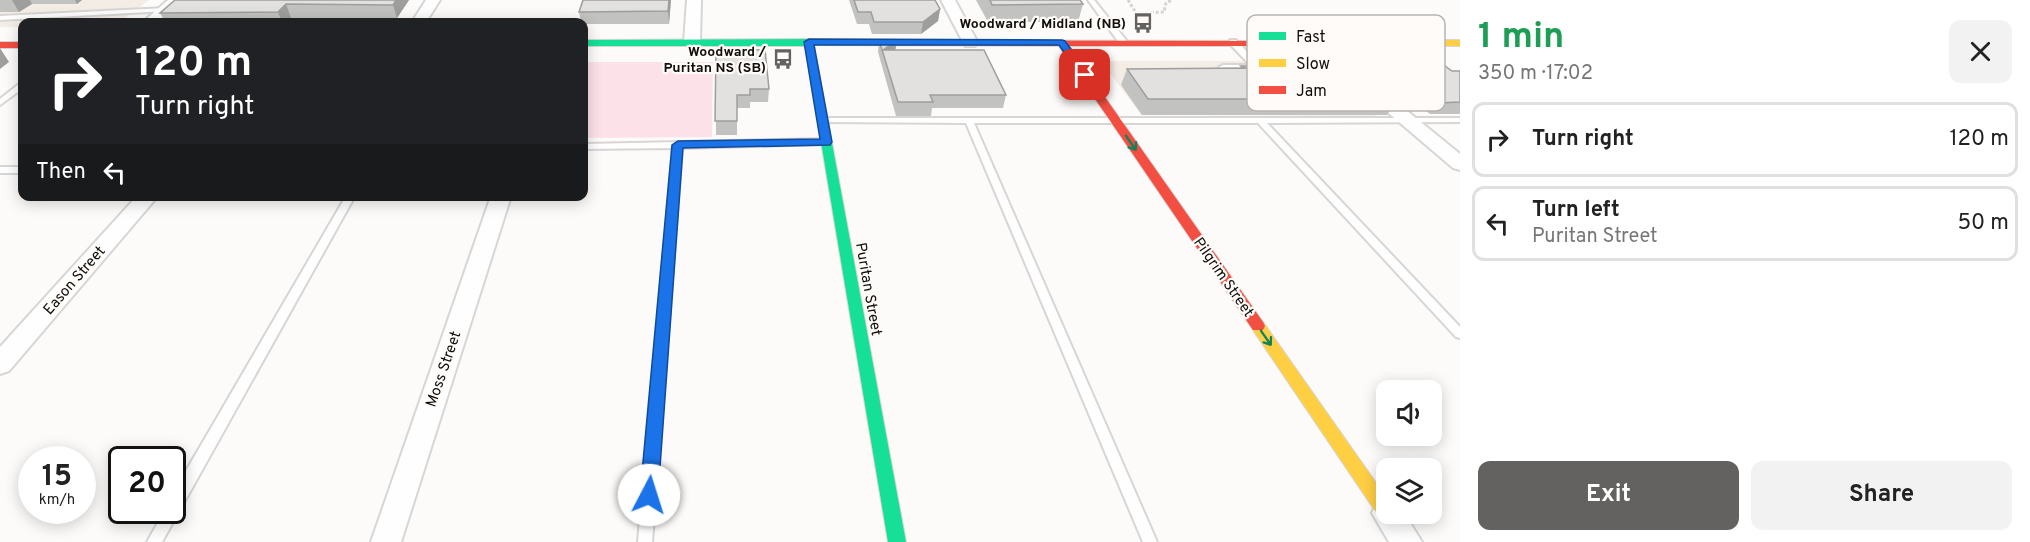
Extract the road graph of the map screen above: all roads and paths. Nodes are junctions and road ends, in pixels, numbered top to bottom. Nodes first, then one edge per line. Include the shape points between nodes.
1 (433, 0) edge
2 (694, 0) edge
3 (948, 0) edge
4 (1091, 0) edge
5 (1128, 0) edge
6 (1172, 0) edge
7 (171, 5) edge
8 (0, 18) edge
9 (155, 18) edge
10 (422, 18) edge
11 (692, 42) junction
12 (809, 42) junction
13 (1123, 42) junction
14 (1233, 42) junction
15 (1247, 42) edge
16 (588, 43) edge
17 (970, 43) junction
18 (1062, 43) junction
19 (0, 45) edge
20 (18, 45) edge
21 (1247, 60) edge
22 (1247, 68) edge
23 (1213, 75) edge
24 (1235, 76) junction
25 (1244, 80) edge
26 (18, 90) edge
27 (0, 93) edge
28 (14, 93) junction
29 (0, 103) edge
30 (1397, 111) edge
31 (822, 120) junction
32 (1408, 120) junction
33 (1460, 120) edge
34 (969, 121) junction
35 (1116, 121) junction
36 (1260, 121) junction
37 (826, 142) junction
38 (678, 145) junction
39 (588, 146) edge
40 (1460, 164) edge
41 (0, 170) edge
42 (18, 170) edge
43 (144, 201) edge
44 (348, 201) edge
45 (499, 201) edge
46 (1460, 334) edge
47 (0, 364) edge
48 (186, 485) edge
49 (1376, 498) edge
50 (164, 524) edge
51 (1394, 524) edge
52 (154, 542) edge
53 (386, 542) edge
54 (645, 542) edge
55 (897, 542) edge
56 (1150, 542) edge
57 (1407, 542) edge

1 - 10 street
2 - 11 street
3 - 17 street
4 - 13 lane
5 - 6 path via 1136,13 1164,12 1166,3
7 - 8 lane
7 - 9 street
11 - 12 street
11 - 16 street
12 - 17 street
12 - 31 street, Puritan Street
13 - 14 street
13 - 18 street
14 - 15 street
14 - 21 lane
17 - 18 street
18 - 35 street, Pilgrim Street
19 - 20 street
22 - 24 lane via 1223,67
23 - 24 lane
24 - 25 lane
26 - 28 lane
27 - 28 lane
28 - 29 lane
30 - 32 street
31 - 34 lane
31 - 37 street, Puritan Street
32 - 33 lane
32 - 36 lane
32 - 40 street
34 - 35 lane
34 - 56 lane
35 - 36 lane
35 -> 49 street, Pilgrim Street
36 - 46 lane
37 - 38 lane
37 - 55 street, Puritan Street
38 - 39 lane
38 - 54 lane
41 - 42 lane
43 - 47 street, Eason Street
44 - 48 lane
45 - 53 street, Moss Street
50 - 52 lane
51 - 57 street, Pilgrim Street

